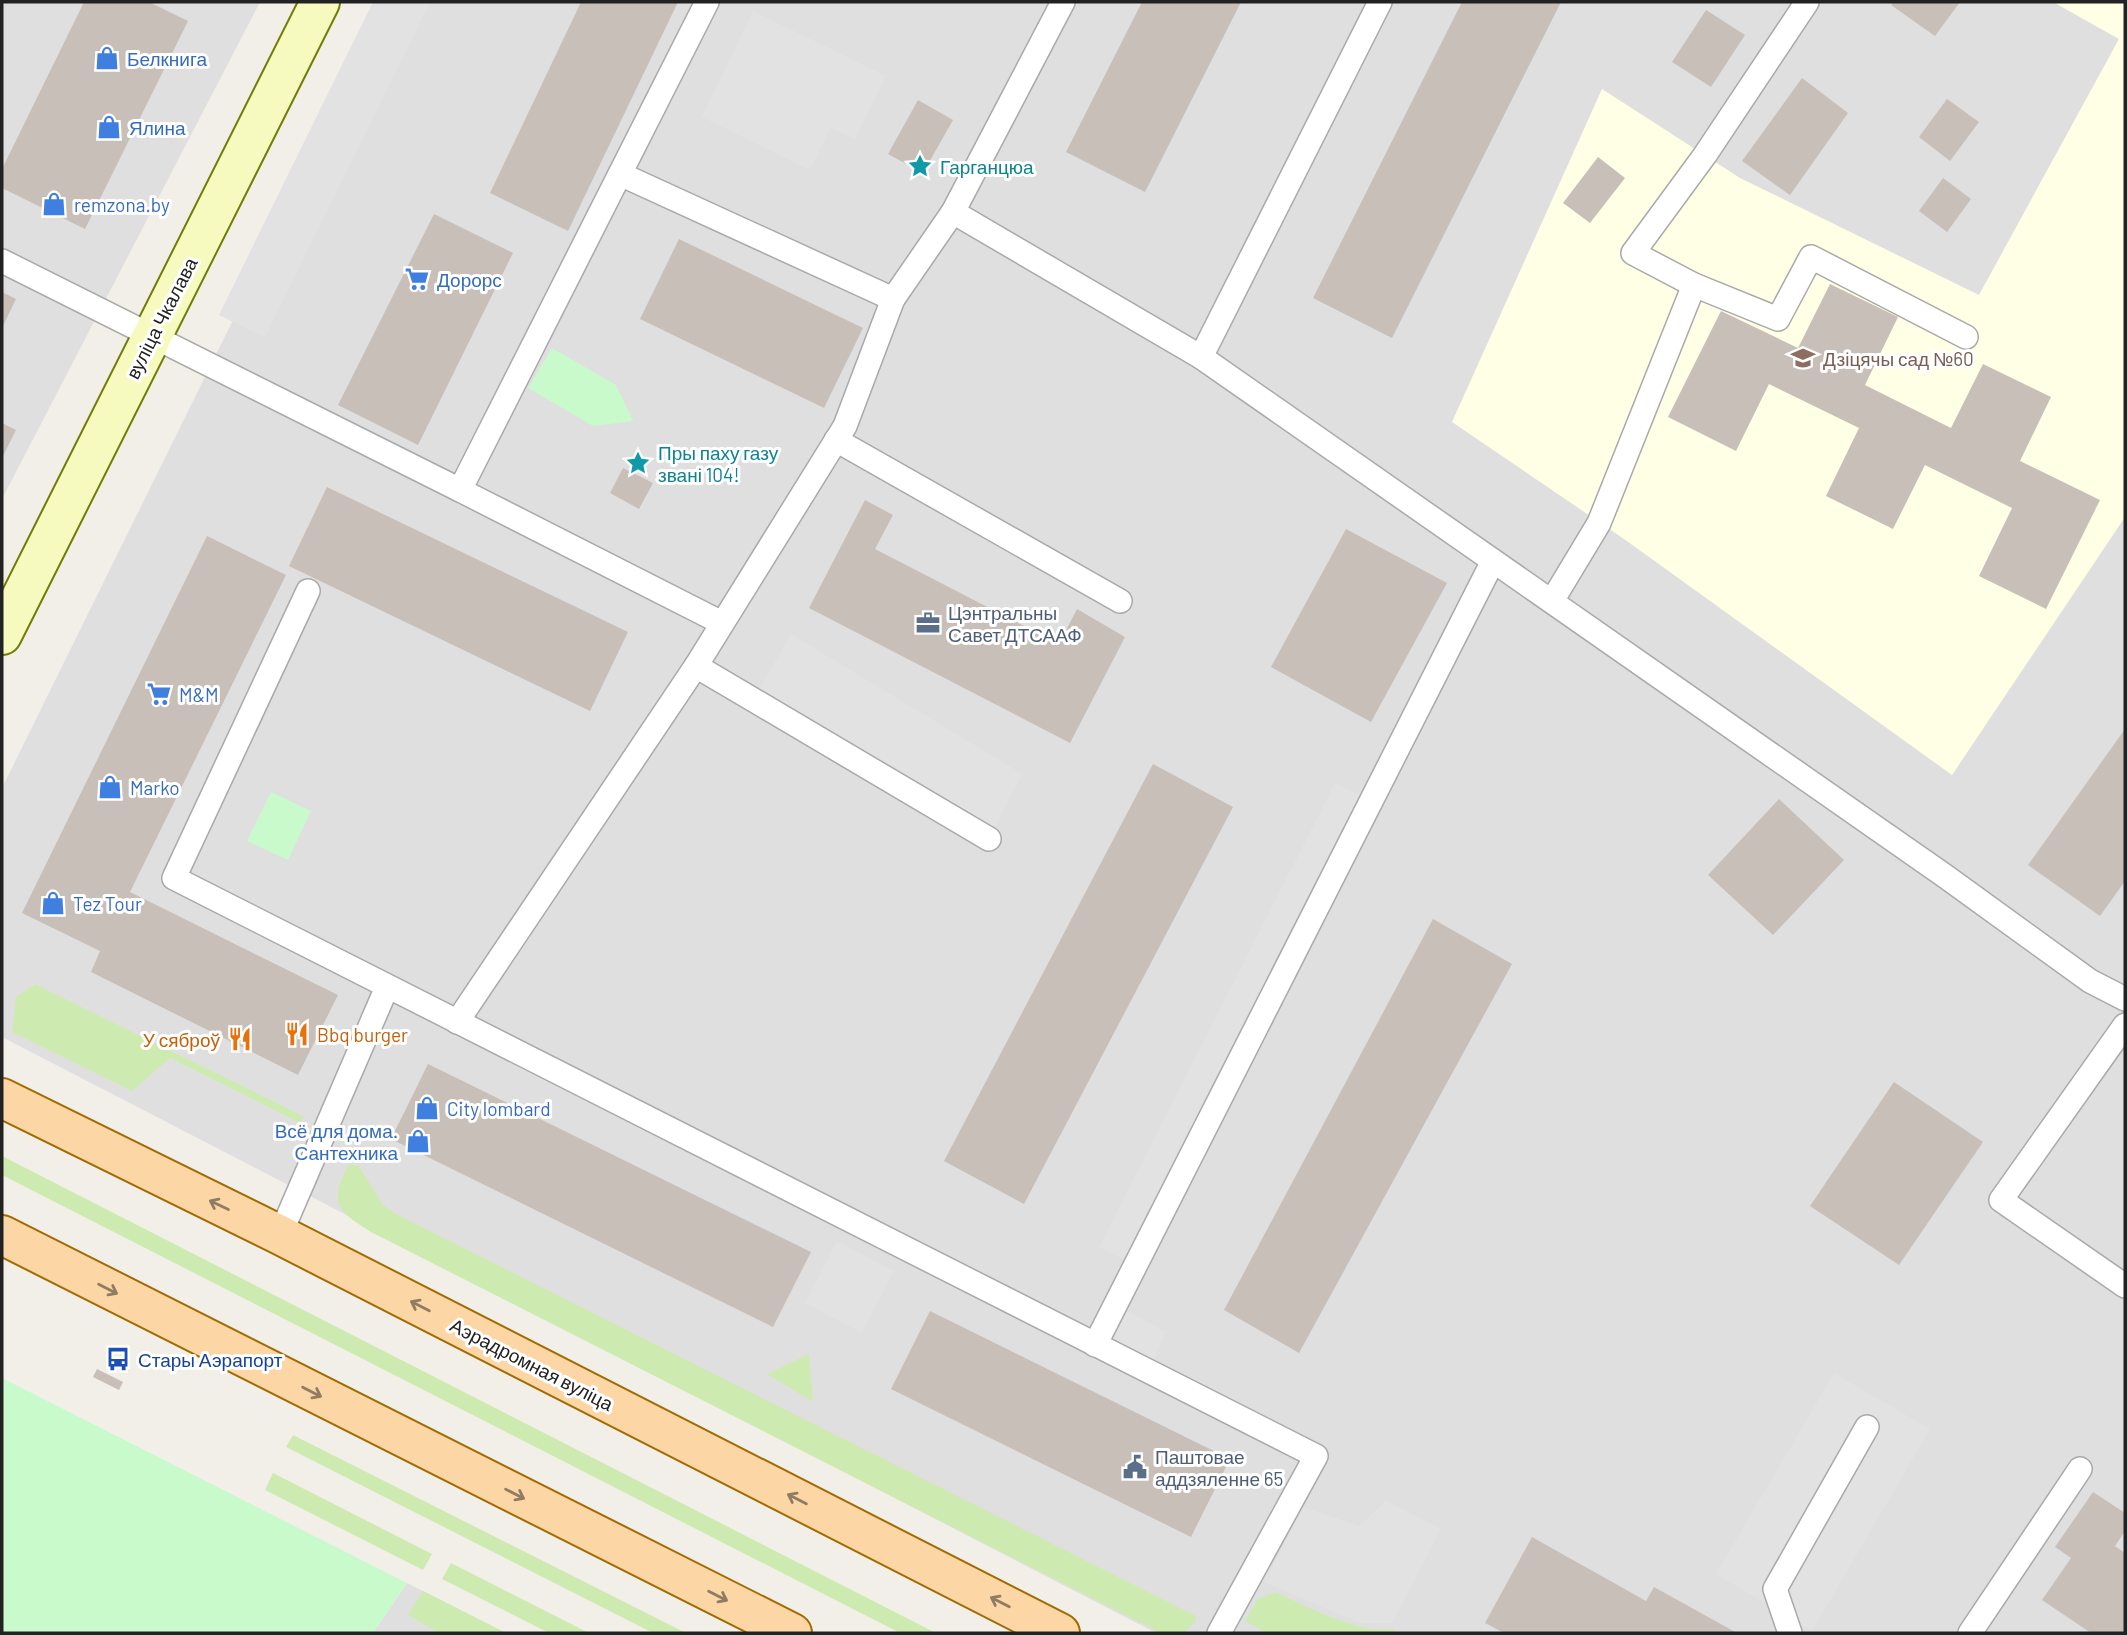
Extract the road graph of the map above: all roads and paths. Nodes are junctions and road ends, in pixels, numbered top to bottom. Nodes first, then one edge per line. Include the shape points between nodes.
1 (320, 2) edge
2 (708, 2) edge
3 (1063, 2) edge
4 (1380, 2) edge
5 (1807, 2) edge
6 (620, 174) junction
7 (953, 212) junction
8 (2, 261) edge
9 (1694, 285) junction
10 (893, 299) junction
11 (152, 336) junction
12 (1966, 337) dead end
13 (1201, 357) junction
14 (836, 440) junction
15 (460, 490) junction
16 (1492, 563) junction
17 (308, 591) dead end
18 (1120, 601) dead end
19 (1552, 601) junction
20 (722, 623) junction
21 (2, 635) edge
22 (696, 666) junction
23 (989, 839) dead end
24 (387, 987) junction
25 (2125, 999) edge
26 (457, 1022) junction
27 (2125, 1025) edge
28 (2, 1098) edge
29 (2, 1235) edge
30 (280, 1235) junction
31 (2, 1256) edge
32 (48, 1258) junction
33 (2125, 1286) edge
34 (1096, 1345) junction
35 (1867, 1427) dead end
36 (2080, 1469) dead end
37 (792, 1633) edge
38 (1060, 1633) edge
39 (1219, 1633) edge
40 (1790, 1633) edge
41 (1970, 1633) edge

1 - 11 main road, вуліца Чкалава
2 - 6 lane
3 - 7 lane
4 - 13 lane
5 - 9 lane via 1633,253
6 - 10 lane
6 - 15 lane
7 - 10 lane
7 - 13 lane
8 - 11 lane
9 - 12 lane via 1778,319 1811,257
9 - 19 lane via 1599,523
10 - 14 lane
11 - 15 lane
11 - 21 main road, вуліца Чкалава
13 - 16 lane
14 - 18 lane
14 - 20 lane
15 - 20 lane
16 - 19 lane
16 - 34 lane
17 - 24 lane via 174,878
19 - 25 lane via 2090,981
20 - 22 lane
22 - 23 lane
22 - 26 lane
24 - 26 lane
24 - 30 lane
26 - 34 lane
27 - 33 lane via 2001,1200
30 -> 28 main road, Аэрадромная вуліца
29 - 32 main road
38 -> 30 main road, Аэрадромная вуліца
31 - 32 main road
32 -> 37 main road
34 - 39 lane via 1316,1457
35 - 40 lane via 1774,1589
36 - 41 lane

